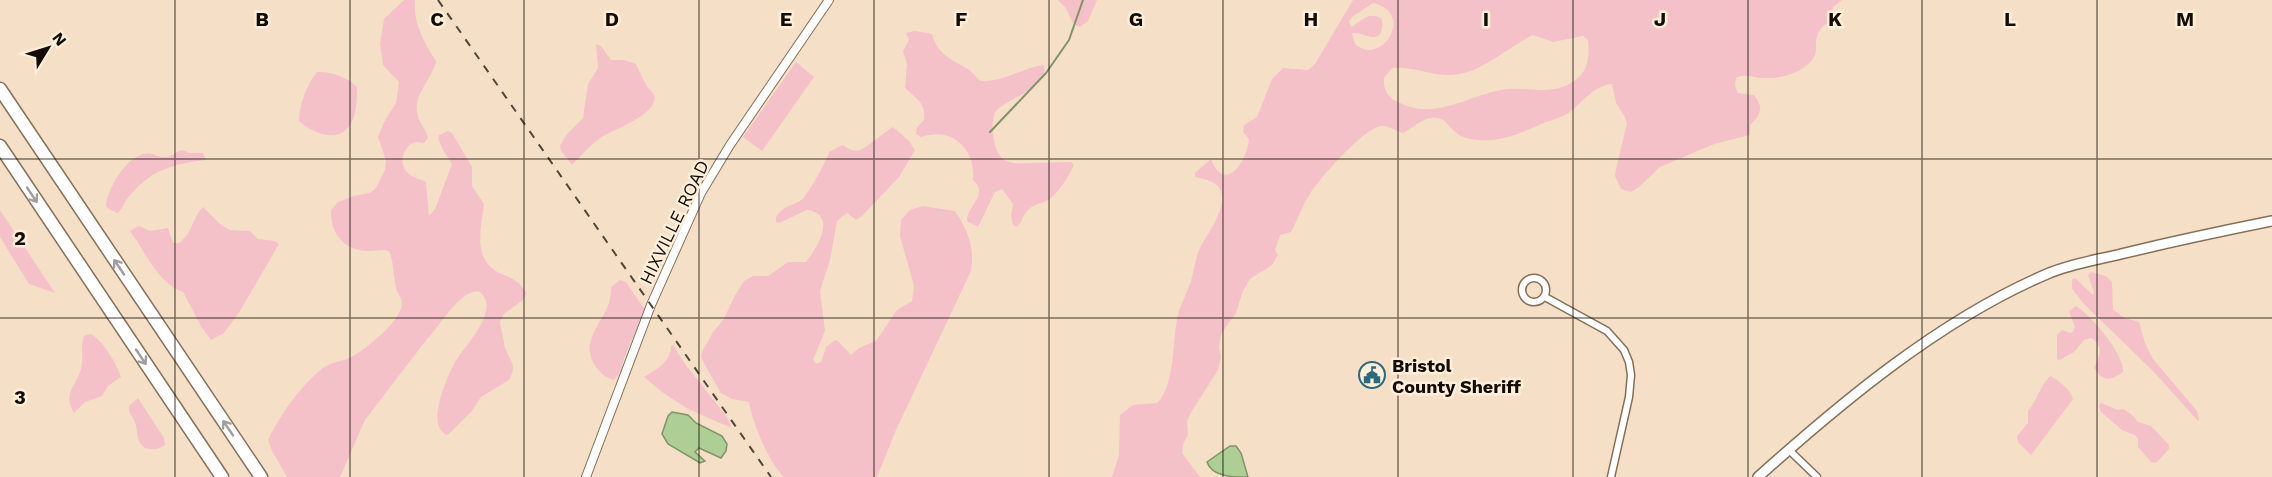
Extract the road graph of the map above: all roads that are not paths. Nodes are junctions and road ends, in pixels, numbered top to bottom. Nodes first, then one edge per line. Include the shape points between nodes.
1 (829, 0) edge
2 (0, 88) edge
3 (0, 146) edge
4 (2272, 220) edge
5 (1545, 297) junction
6 (1790, 450) junction
7 (222, 477) edge
8 (261, 477) edge
9 (586, 477) edge
10 (1611, 477) edge
11 (1758, 477) edge
12 (1817, 477) edge

1 - 9 street, HIXVILLE ROAD via 701,193 648,312
8 -> 2 highway
3 -> 7 highway
4 - 6 main road via 2064,268 1993,300 1945,329 1864,388
5 - 5 street via 1539,302 1527,300 1522,293 1526,282 1540,279 1546,285
5 - 10 street via 1607,332 1624,350 1629,362 1629,397
6 - 11 main road
6 - 12 street

